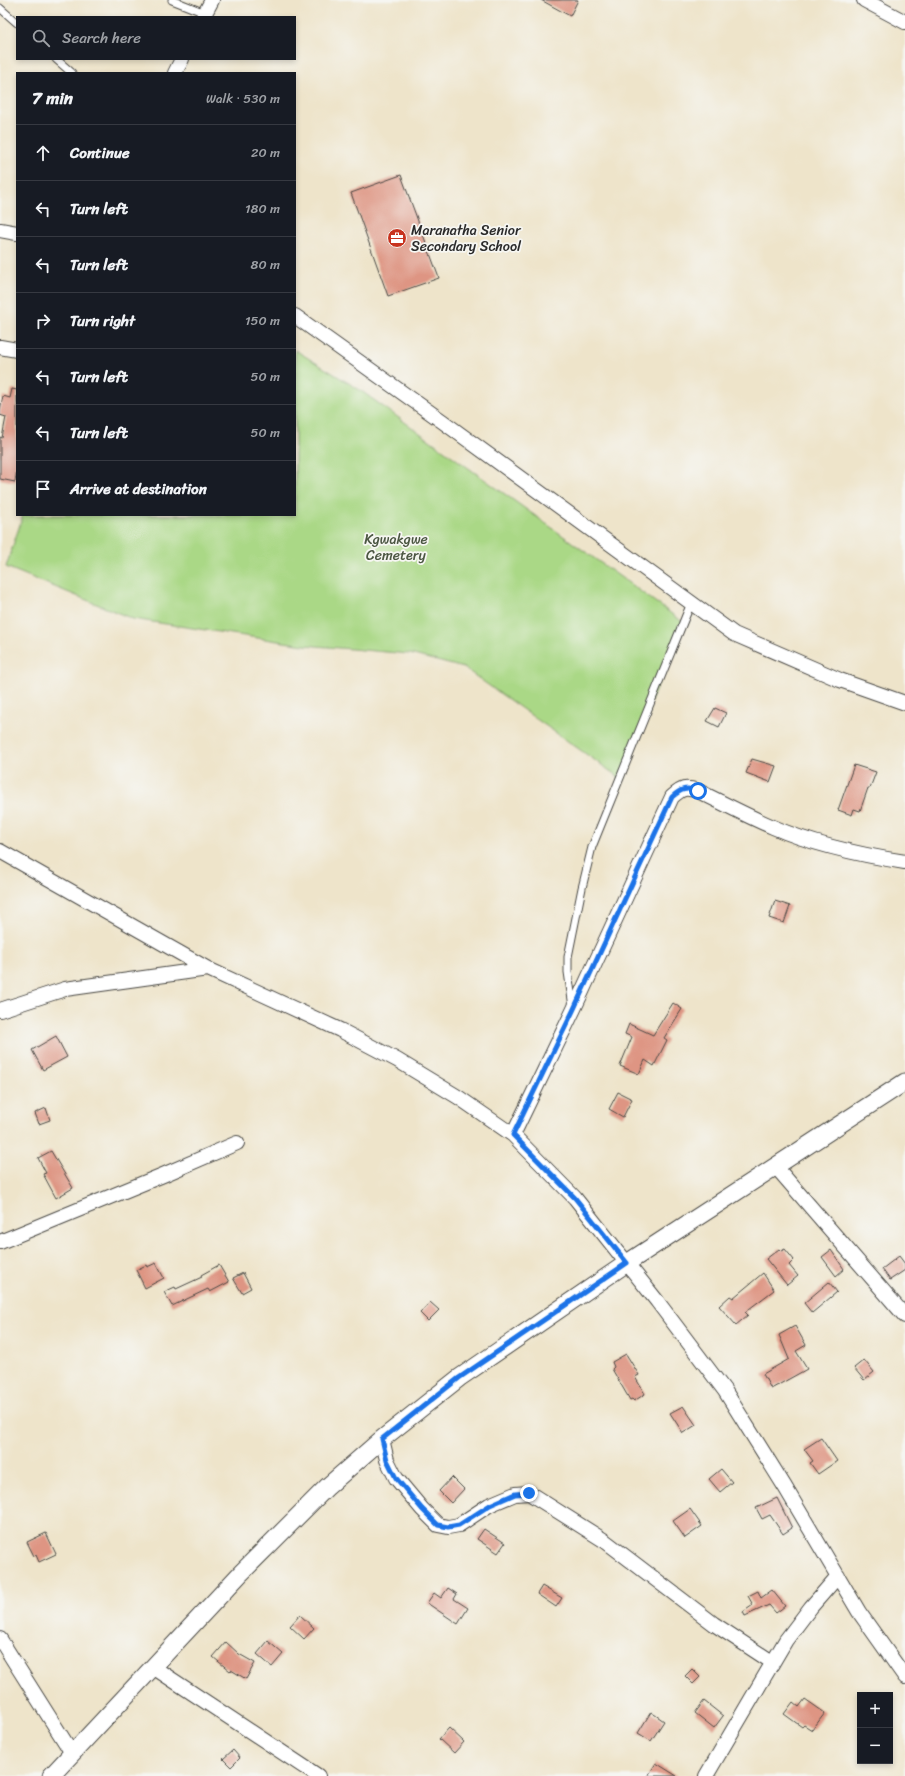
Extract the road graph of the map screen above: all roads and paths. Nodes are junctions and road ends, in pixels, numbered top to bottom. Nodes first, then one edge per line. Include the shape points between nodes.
1 (172, 0) edge
2 (212, 0) edge
3 (864, 0) edge
4 (0, 8) edge
5 (204, 15) edge
6 (16, 22) edge
7 (905, 22) edge
8 (57, 60) edge
9 (182, 60) edge
10 (71, 72) edge
11 (176, 72) edge
12 (0, 230) edge
13 (16, 233) edge
14 (296, 317) edge
15 (0, 347) edge
16 (16, 350) edge
17 (691, 603) junction
18 (905, 703) edge
19 (0, 851) edge
20 (905, 862) edge
21 (208, 969) junction
22 (0, 1010) edge
23 (573, 1011) junction
24 (905, 1082) edge
25 (513, 1135) junction
26 (237, 1143) dead end
27 (776, 1167) junction
28 (0, 1242) edge
29 (627, 1263) junction
30 (905, 1316) edge
31 (382, 1439) junction
32 (838, 1576) junction
33 (0, 1639) edge
34 (772, 1662) junction
35 (153, 1667) junction
36 (905, 1677) edge
37 (72, 1754) junction
38 (51, 1776) edge
39 (318, 1776) edge
40 (706, 1776) edge

1 - 5 lane
2 - 5 street
3 - 7 street
4 - 6 lane
8 - 10 lane
9 - 11 street
12 - 13 street
14 - 17 street
15 - 16 street
17 - 18 street via 734,634 840,680
17 - 23 lane via 592,847 568,957
19 - 21 street
20 - 23 street via 820,844 773,827 698,791 680,789 672,797
21 - 22 street via 65,988
21 - 25 street via 340,1030 396,1060 458,1097
23 - 25 street
24 - 27 street
25 - 29 street via 575,1198
26 - 28 street
27 - 29 street
27 - 30 street
29 - 31 street via 459,1378
29 - 32 street via 725,1391
31 - 34 street via 387,1460 396,1478 438,1525 459,1525 490,1505 515,1494 529,1493 605,1541 714,1624
31 - 35 street via 327,1487 241,1573
32 - 34 street via 794,1629
32 - 36 street via 859,1612
33 - 37 street
34 - 40 street
35 - 37 street
35 - 39 street
37 - 38 street

